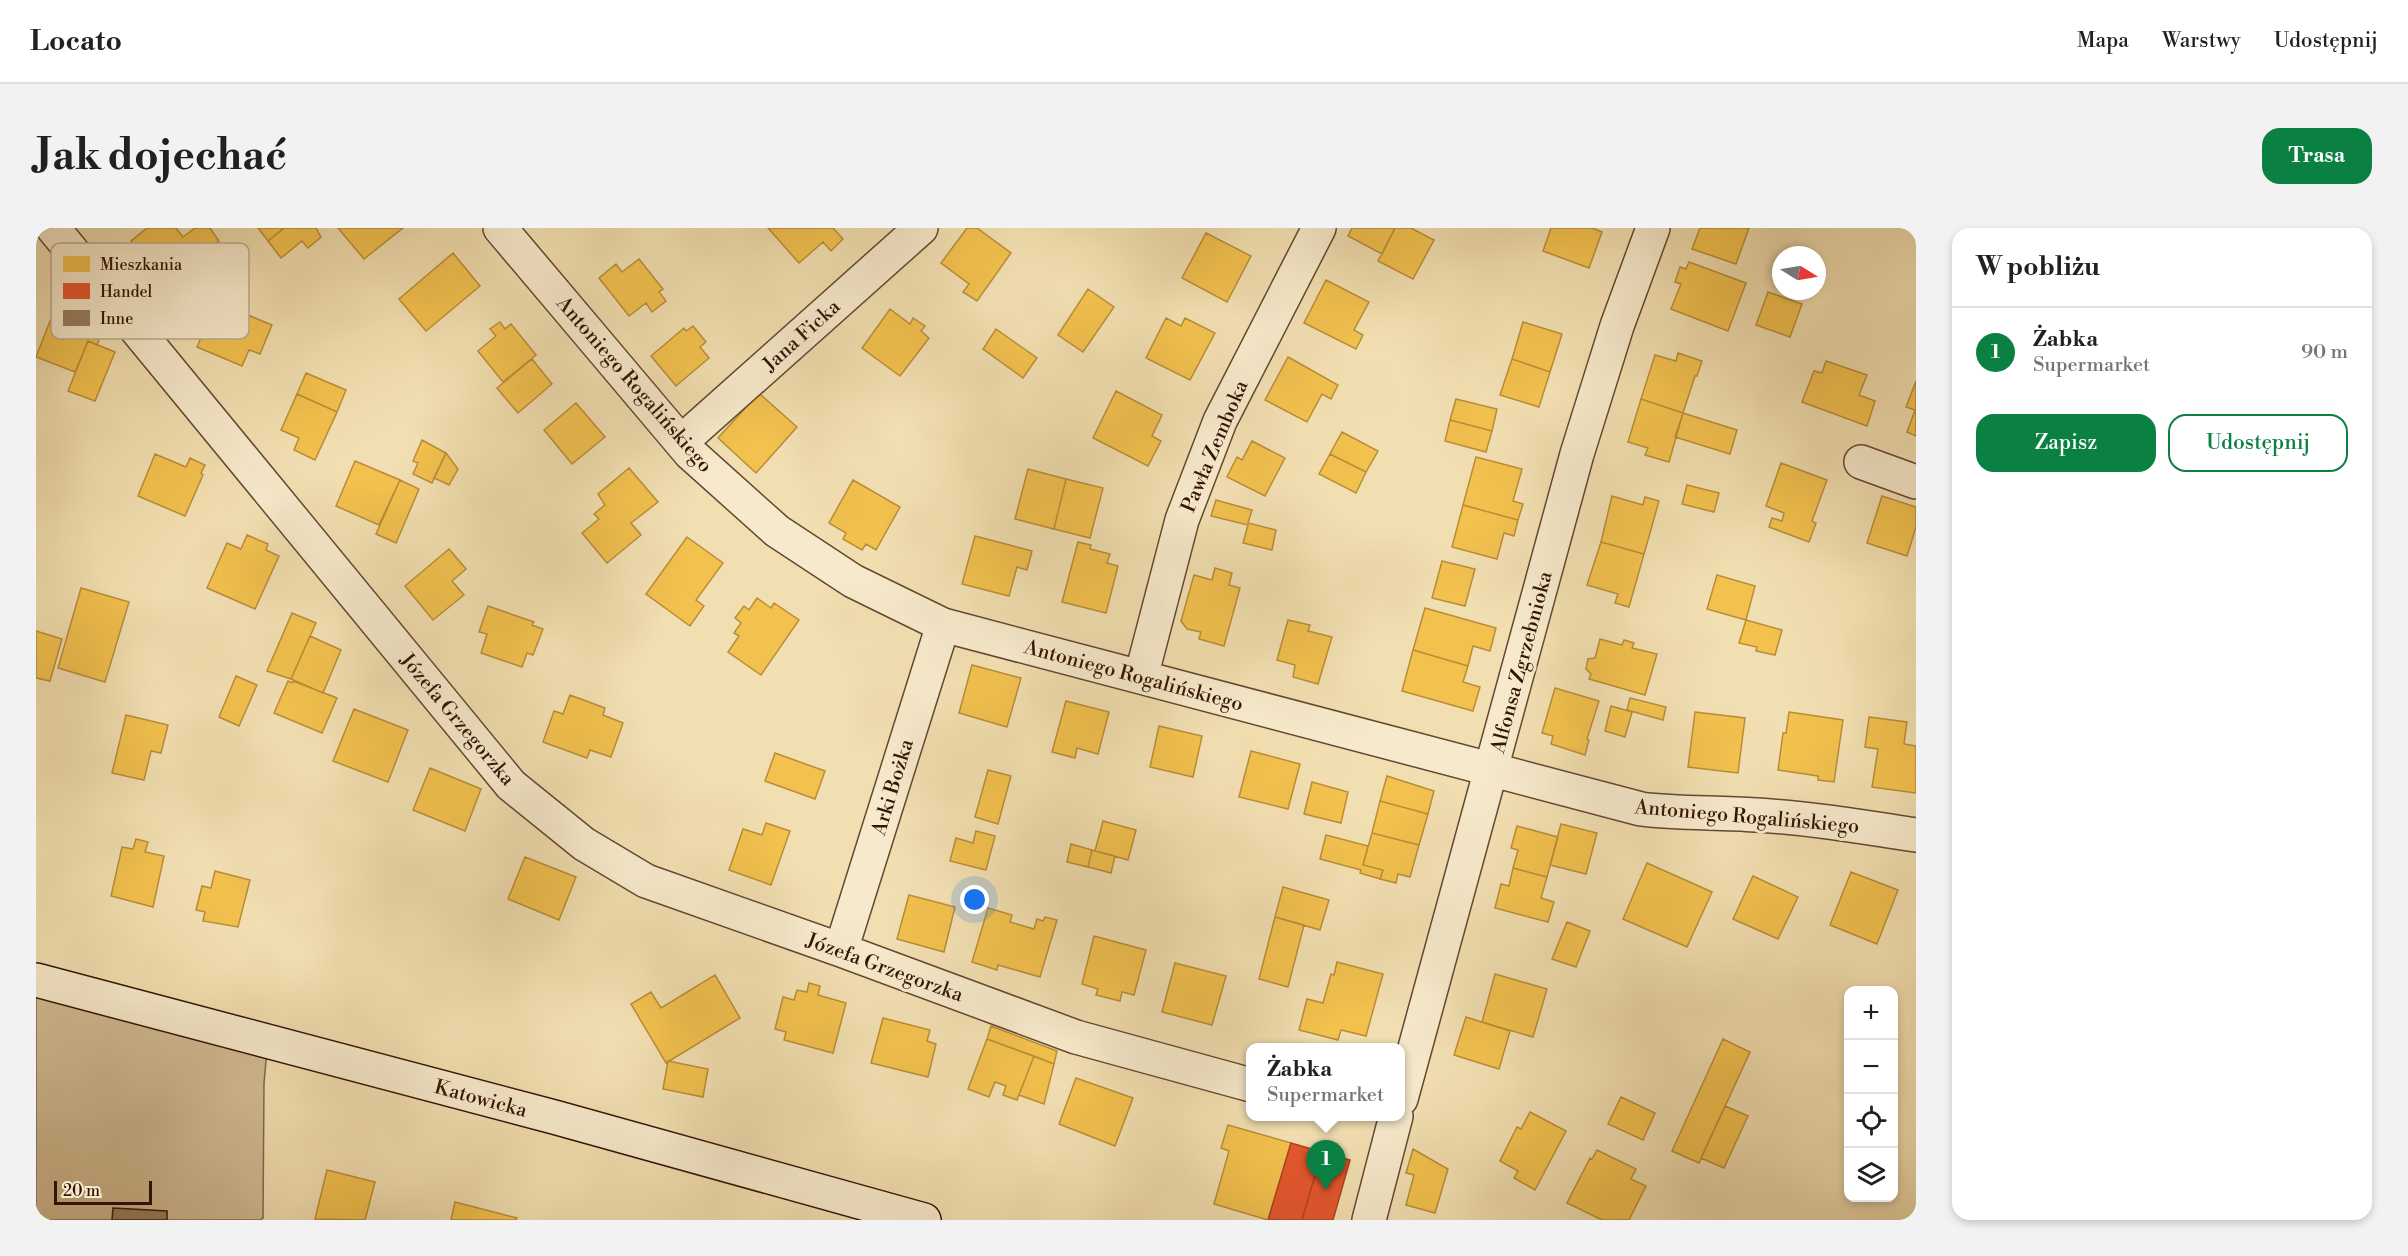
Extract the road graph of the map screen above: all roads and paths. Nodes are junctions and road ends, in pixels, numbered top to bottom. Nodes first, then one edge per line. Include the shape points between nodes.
1 (53, 228) edge
2 (500, 228) edge
3 (921, 228) edge
4 (1319, 228) edge
5 (1653, 228) edge
6 (65, 243) edge
7 (144, 339) edge
8 (681, 442) junction
9 (1861, 462) dead end
10 (1916, 482) edge
11 (943, 625) junction
12 (1141, 677) junction
13 (1492, 769) junction
14 (1916, 835) edge
15 (841, 950) junction
16 (36, 980) edge
17 (1405, 1063) edge
18 (1246, 1084) edge
19 (1389, 1121) edge
20 (924, 1220) edge
21 (1369, 1220) edge

1 - 6 street, Józefa Grzegorzka
2 - 8 street, Antoniego Rogalińskiego
3 - 8 street, Jana Ficka
4 - 12 street, Pawła Zemboka via 1220,421 1182,520
5 - 13 street, Alfonsa Zgrzebnioka via 1577,454
7 - 15 street, Józefa Grzegorzka via 511,785 585,844 646,881
8 - 11 street, Antoniego Rogalińskiego via 777,531 853,581
9 - 10 street
11 - 12 street, Antoniego Rogalińskiego
11 - 15 street, Arki Bożka
12 - 13 street, Antoniego Rogalińskiego
13 - 14 street, Antoniego Rogalińskiego via 1641,809 1825,821
13 - 17 street, Alfonsa Zgrzebnioka
15 - 18 street, Józefa Grzegorzka via 1076,1038
16 - 20 street, Katowicka
19 - 21 street, Alfonsa Zgrzebnioka

